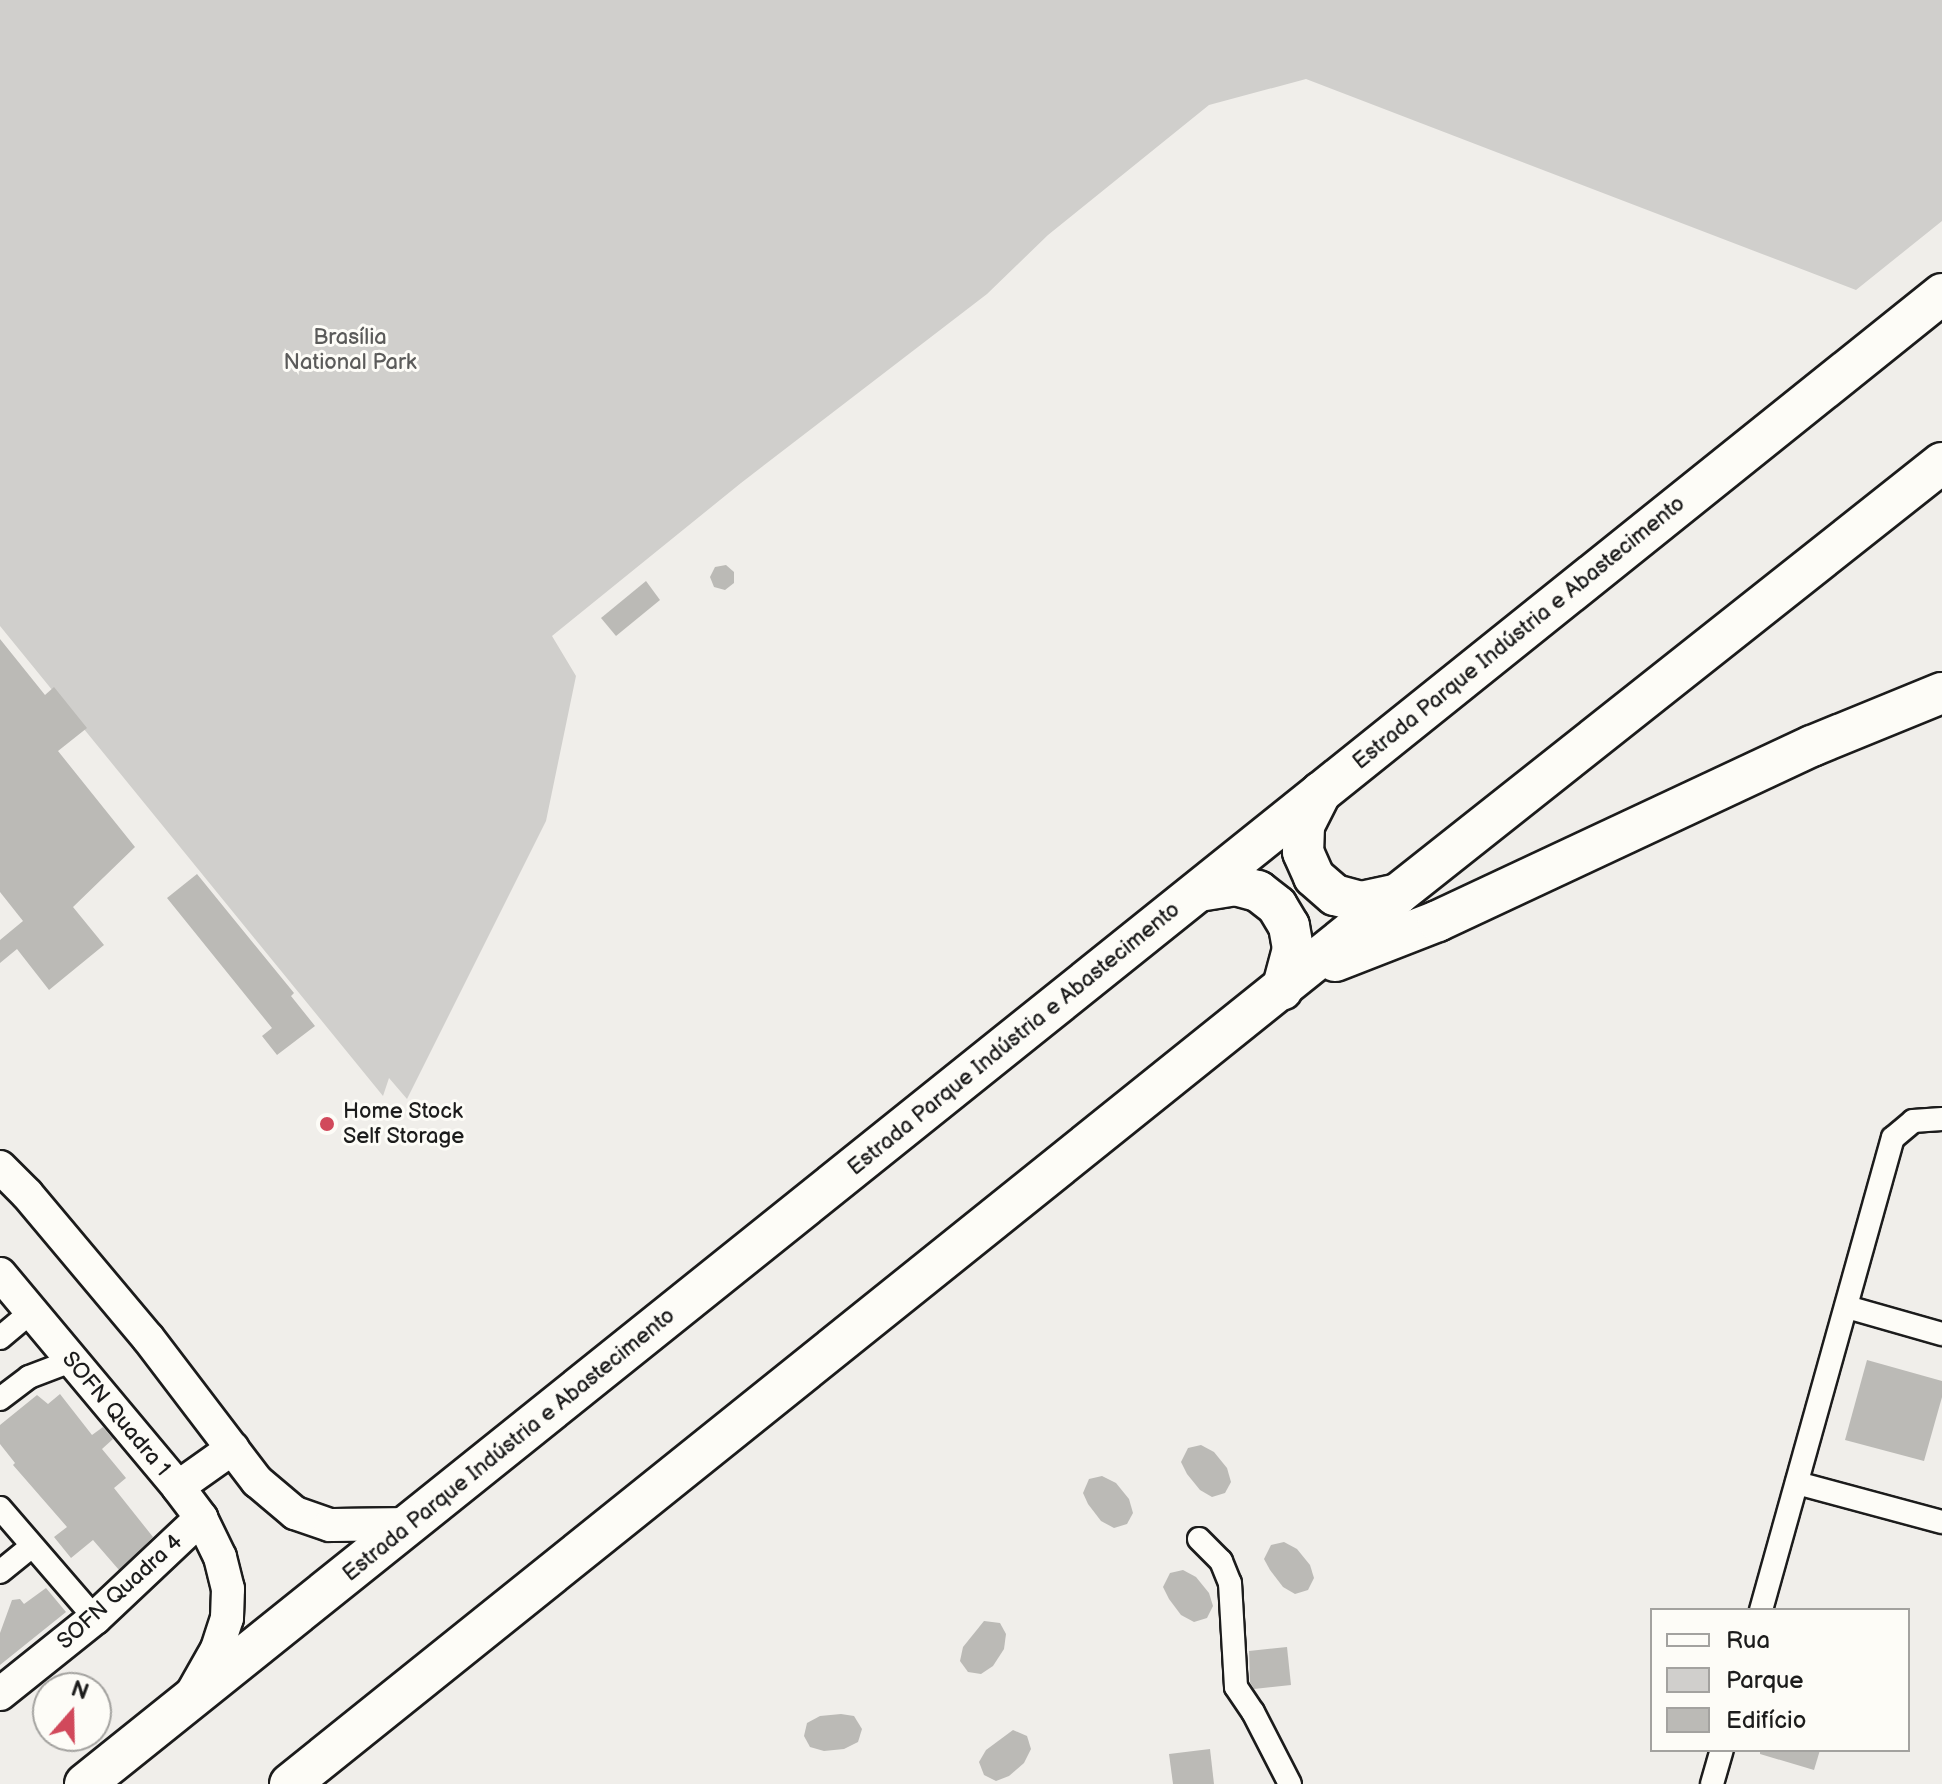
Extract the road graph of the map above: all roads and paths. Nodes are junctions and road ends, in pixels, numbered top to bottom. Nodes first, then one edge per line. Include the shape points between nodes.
1 (1942, 294) edge
2 (1942, 463) edge
3 (1942, 693) edge
4 (1321, 792) junction
5 (1199, 891) junction
6 (1398, 894) junction
7 (1292, 982) junction
8 (1942, 1119) edge
9 (0, 1167) edge
10 (13, 1196) edge
11 (0, 1274) edge
12 (1847, 1307) junction
13 (31, 1312) junction
14 (1942, 1334) edge
15 (0, 1338) edge
16 (71, 1361) junction
17 (0, 1399) edge
18 (233, 1448) junction
19 (1797, 1483) junction
20 (178, 1487) junction
21 (0, 1508) edge
22 (201, 1518) junction
23 (1942, 1522) edge
24 (413, 1524) junction
25 (1199, 1539) dead end
26 (32, 1546) junction
27 (220, 1557) junction
28 (150, 1567) junction
29 (0, 1572) edge
30 (1762, 1608) edge
31 (95, 1618) junction
32 (0, 1694) edge
33 (187, 1703) junction
34 (1721, 1752) edge
35 (85, 1784) edge
36 (290, 1784) edge
37 (1290, 1784) edge
38 (1712, 1784) edge

1 - 4 highway, Estrada Parque Indústria e Abastecimento
2 - 6 highway
3 - 7 highway via 1812,746 1438,921
4 - 5 highway, Estrada Parque Indústria e Abastecimento
4 - 6 highway via 1304,826 1303,852 1314,877 1335,895 1361,902
5 - 7 highway via 1235,885 1258,891 1277,906 1289,926
5 - 24 highway, Estrada Parque Indústria e Abastecimento
6 - 7 highway
7 - 36 highway
8 - 12 street via 1913,1121 1893,1138
9 - 10 street
10 - 18 street via 148,1338
11 - 13 street, SOFN Quadra 1
12 - 14 street
12 - 19 street
13 - 15 street
13 - 16 street, SOFN Quadra 1
16 - 17 street via 29,1377
16 - 20 street, SOFN Quadra 1
18 - 20 street
18 - 24 street via 257,1481 295,1513 330,1525
19 - 23 street
19 - 30 street
20 - 22 street, SOFN Quadra 1
21 - 26 street
22 - 27 street, SOFN Quadra 1
22 - 28 street, SOFN Quadra 4
24 - 33 highway, Estrada Parque Indústria e Abastecimento
25 - 37 street via 1221,1561 1230,1583 1236,1687
26 - 29 street
26 - 31 street
27 - 28 street
27 - 33 street, SOFN Quadra 1 via 228,1589 227,1618 217,1649
28 - 31 street, SOFN Quadra 4
31 - 32 street, SOFN Quadra 4
33 - 35 highway, Estrada Parque Indústria e Abastecimento
34 - 38 street

